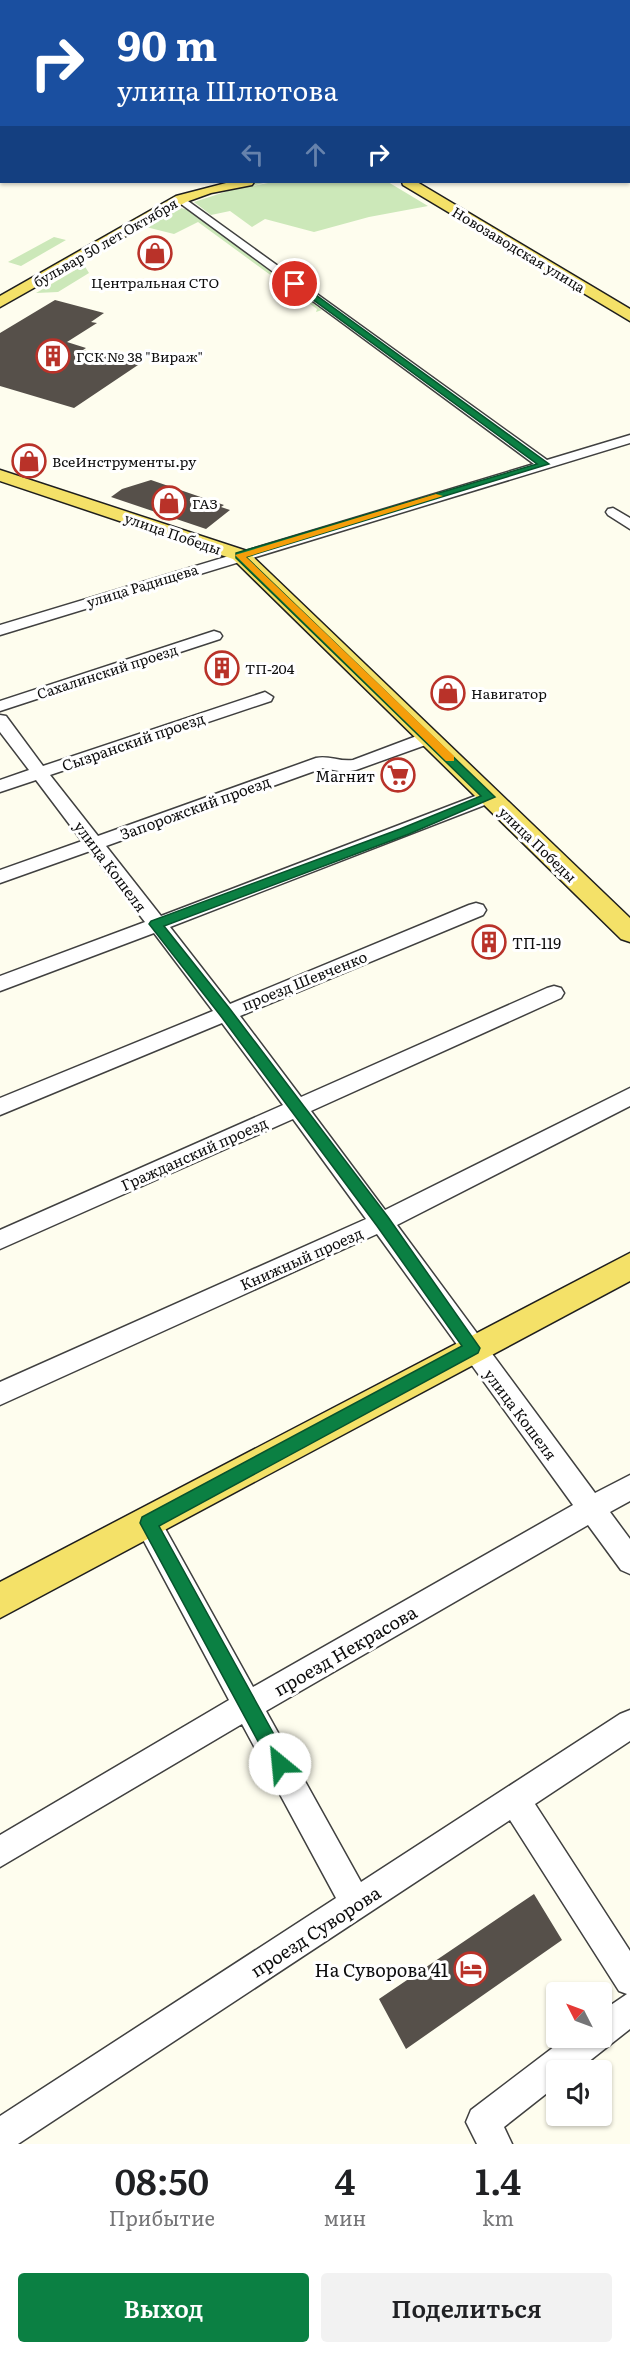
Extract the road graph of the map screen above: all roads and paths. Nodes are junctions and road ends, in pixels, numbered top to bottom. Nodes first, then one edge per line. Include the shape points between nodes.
1 (215, 183) edge
2 (242, 183) edge
3 (410, 183) edge
4 (181, 199) junction
5 (40, 274) junction
6 (0, 292) edge
7 (0, 302) edge
8 (630, 316) edge
9 (630, 439) edge
10 (544, 464) junction
11 (0, 475) edge
12 (613, 512) dead end
13 (630, 525) edge
14 (240, 555) junction
15 (0, 630) edge
16 (214, 636) dead end
17 (265, 697) dead end
18 (0, 706) edge
19 (0, 720) edge
20 (428, 738) junction
21 (39, 773) junction
22 (0, 786) edge
23 (489, 797) junction
24 (95, 843) junction
25 (0, 877) edge
26 (476, 910) dead end
27 (155, 924) junction
28 (630, 933) edge
29 (0, 984) edge
30 (554, 993) dead end
31 (225, 1012) junction
32 (630, 1096) edge
33 (0, 1107) edge
34 (295, 1107) junction
35 (382, 1222) junction
36 (0, 1240) edge
37 (630, 1266) edge
38 (472, 1348) junction
39 (0, 1395) edge
40 (630, 1487) edge
41 (592, 1509) junction
42 (148, 1523) junction
43 (630, 1561) edge
44 (1, 1597) edge
45 (248, 1705) junction
46 (630, 1724) edge
47 (515, 1800) junction
48 (0, 1852) edge
49 (356, 1904) junction
50 (630, 1980) edge
51 (630, 2009) edge
52 (612, 2023) edge
53 (580, 2048) edge
54 (0, 2136) edge
55 (495, 2144) edge

1 - 5 main road, бульвар 50 лет Октября via 164,198
2 - 4 main road, бульвар 50 лет Октября
3 - 8 main road, Новозаводская улица
4 - 5 main road, бульвар 50 лет Октября
4 - 10 street
5 - 6 main road, бульвар 50 лет Октября
5 - 7 main road, бульвар 50 лет Октября
9 - 10 street, улица Радищева
10 - 14 street, улица Радищева
11 - 14 main road, улица Победы
12 - 13 street
14 - 15 street, улица Радищева
14 - 20 main road, улица Победы
16 - 18 street, Сахалинский проезд
17 - 21 street, Сызранский проезд
19 - 21 street, улица Кошеля
20 - 23 main road, улица Победы
20 - 24 street, Запорожский проезд via 356,765 344,767 322,762
21 - 22 street, Сызранский проезд
21 - 24 street, улица Кошеля
23 - 27 street
23 - 28 main road, улица Победы
24 - 25 street, Запорожский проезд
24 - 27 street, улица Кошеля
26 - 31 street, проезд Шевченко
27 - 29 street
27 - 31 street, улица Кошеля
30 - 34 street, Гражданский проезд
31 - 33 street, проезд Шевченко
31 - 34 street, улица Кошеля
32 - 35 street, Книжный проезд
34 - 35 street, улица Кошеля
34 - 36 street, Гражданский проезд
35 - 38 street, улица Кошеля
35 - 39 street, Книжный проезд
37 - 38 main road
38 - 41 street, улица Кошеля
38 - 42 main road
40 - 41 street, проезд Некрасова
41 - 43 street, улица Кошеля
41 - 45 street, проезд Некрасова
42 - 44 main road
42 - 45 street
45 - 48 street, проезд Некрасова
45 - 49 street
46 - 47 street, проезд Суворова
47 - 49 street, проезд Суворова
47 - 50 street
49 - 54 street, проезд Суворова
51 - 52 street
53 - 55 street via 483,2122

